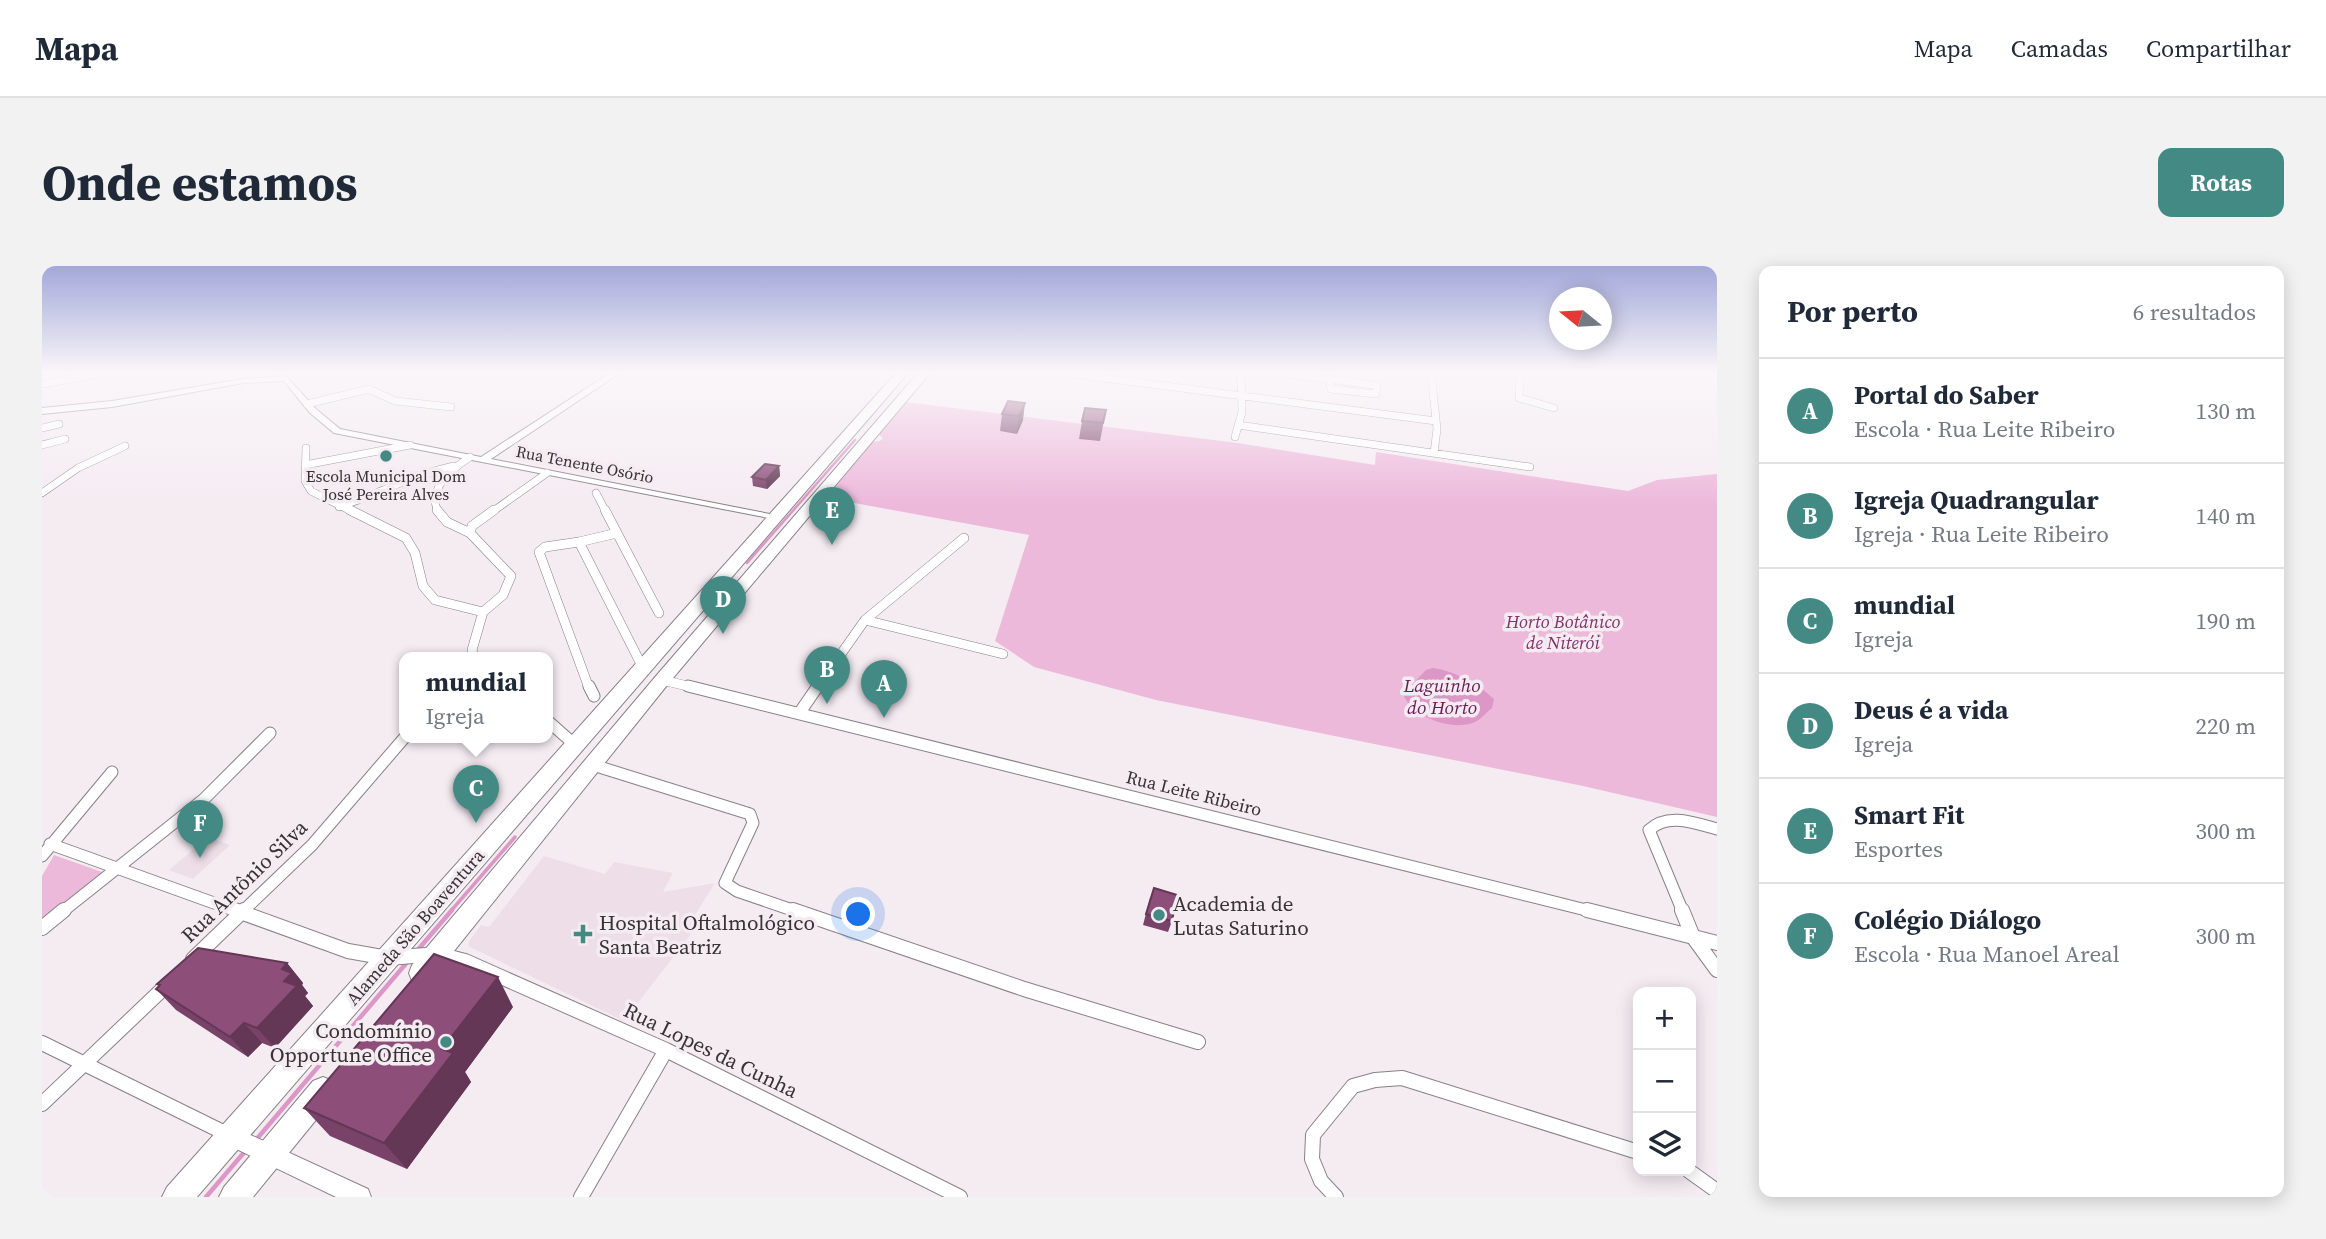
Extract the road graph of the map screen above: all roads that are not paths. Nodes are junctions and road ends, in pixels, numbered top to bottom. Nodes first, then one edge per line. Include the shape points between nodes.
1 (318, 416) edge
2 (550, 416) edge
3 (864, 416) edge
4 (887, 416) edge
5 (1241, 416) edge
6 (1399, 416) edge
7 (1436, 416) edge
8 (1436, 421) junction
9 (59, 424) dead end
10 (1238, 425) junction
11 (42, 428) edge
12 (1235, 437) dead end
13 (65, 439) dead end
14 (42, 445) edge
15 (410, 445) junction
16 (125, 446) dead end
17 (306, 448) dead end
18 (1434, 453) junction
19 (470, 457) junction
20 (484, 460) junction
21 (305, 465) junction
22 (454, 466) junction
23 (1531, 467) dead end
24 (547, 473) junction
25 (42, 493) edge
26 (596, 493) dead end
27 (339, 507) junction
28 (775, 518) junction
29 (470, 533) junction
30 (617, 533) junction
31 (964, 538) dead end
32 (579, 542) junction
33 (483, 612) junction
34 (659, 613) dead end
35 (865, 620) junction
36 (473, 652) edge
37 (1003, 654) dead end
38 (643, 668) junction
39 (662, 680) junction
40 (594, 696) dead end
41 (800, 712) junction
42 (553, 725) edge
43 (270, 733) dead end
44 (400, 743) edge
45 (575, 745) junction
46 (593, 765) junction
47 (112, 772) dead end
48 (1717, 829) edge
49 (50, 844) junction
50 (42, 856) edge
51 (117, 867) junction
52 (242, 913) junction
53 (42, 928) edge
54 (1693, 937) junction
55 (1717, 943) edge
56 (430, 955) junction
57 (394, 958) junction
58 (1717, 970) edge
59 (405, 993) edge
60 (1198, 1042) dead end
61 (42, 1043) edge
62 (666, 1050) junction
63 (85, 1063) junction
64 (344, 1065) edge
65 (42, 1104) edge
66 (231, 1136) junction
67 (1633, 1150) edge
68 (270, 1155) junction
69 (1696, 1176) edge
70 (1717, 1191) edge
71 (177, 1197) edge
72 (234, 1197) edge
73 (360, 1197) edge
74 (581, 1197) edge
75 (960, 1197) edge
76 (1336, 1197) edge

1 - 15 street, Rua Tenente Osório via 337,431
2 - 20 street
3 - 28 highway, Alameda São Boaventura
4 - 39 highway, Alameda São Boaventura
5 - 10 street
6 - 8 street
7 - 8 street
8 - 18 street
9 - 11 street
10 - 12 street
10 - 18 street
13 - 14 street
15 - 19 street, Rua Tenente Osório
15 - 21 street
16 - 25 street via 78,467
17 - 21 street
18 - 23 street
19 - 20 street, Rua Tenente Osório
19 - 22 street
20 - 24 street, Rua Tenente Osório
21 - 27 street via 306,486
22 - 27 street
22 - 29 street via 439,485 435,503 441,517
24 - 28 street, Rua Tenente Osório
24 - 29 street via 474,523
26 - 30 street
27 - 33 street via 414,545 419,583 432,598
28 - 38 highway, Alameda São Boaventura
29 - 33 street via 511,573 503,595
30 - 32 street
30 - 34 street
31 - 35 street
32 - 38 street
32 - 40 street via 539,552
33 - 36 street
35 - 37 street
35 - 41 street
38 - 45 highway, Alameda São Boaventura
39 - 41 street, Rua Leite Ribeiro
39 - 46 highway, Alameda São Boaventura
41 - 54 street, Rua Leite Ribeiro
42 - 45 street
43 - 51 street via 204,799
44 - 52 street, Rua Antônio Silva via 339,817
45 - 57 highway, Alameda São Boaventura
46 - 56 highway, Alameda São Boaventura
46 - 60 street via 750,814 753,823 726,876 725,883 737,891 1021,988
47 - 49 street
48 - 54 street via 1676,820 1661,821 1649,830
49 - 50 street
49 - 51 street
51 - 52 street
51 - 53 street
52 - 57 street via 348,951
52 - 63 street, Rua Antônio Silva
54 - 55 street, Rua Leite Ribeiro
54 - 58 street
56 - 57 street
56 - 59 highway, Alameda São Boaventura
56 - 62 street, Rua Lopes da Cunha via 477,966
57 - 66 highway, Alameda São Boaventura
61 - 63 street
62 - 74 street
62 - 75 street, Rua Lopes da Cunha
63 - 65 street, Rua Antônio Silva
63 - 66 street
64 - 68 highway
66 - 68 street
66 - 71 highway, Alameda São Boaventura
67 - 76 street via 1402,1078 1375,1080 1353,1086 1313,1135 1312,1159 1321,1181
68 - 72 highway
68 - 73 street
69 - 70 street

